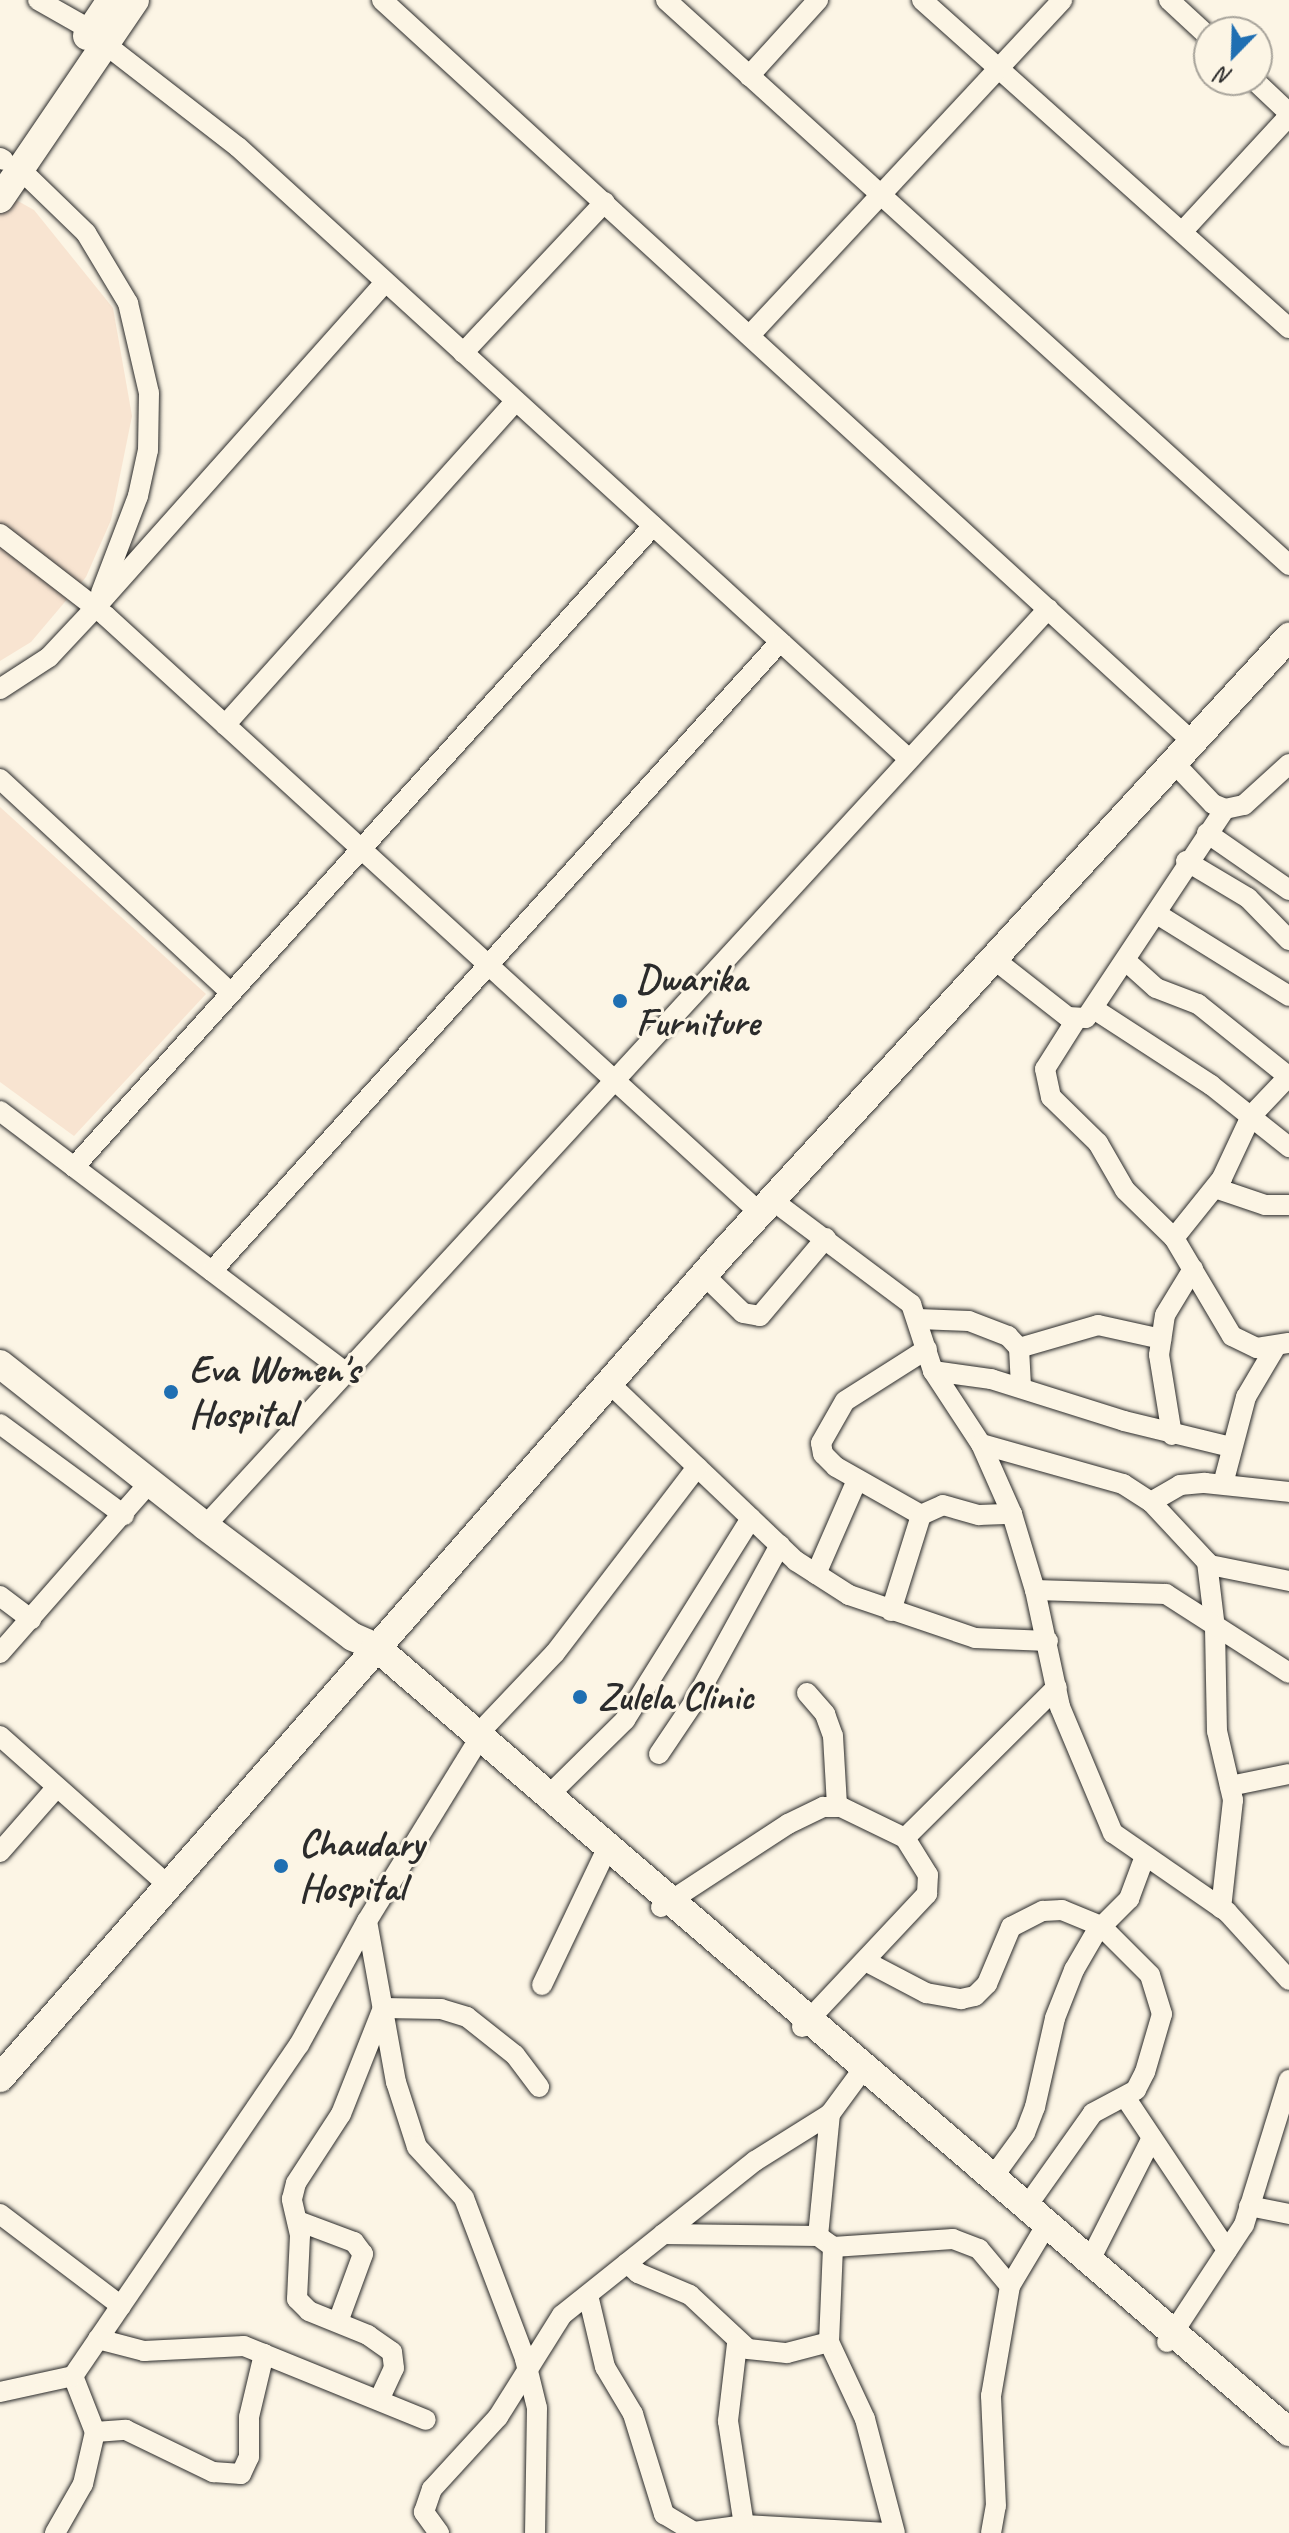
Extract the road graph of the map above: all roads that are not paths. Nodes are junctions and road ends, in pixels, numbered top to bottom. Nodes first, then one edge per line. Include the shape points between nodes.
1 (38, 0) edge
2 (111, 0) edge
3 (135, 0) edge
4 (382, 0) edge
5 (666, 0) edge
6 (818, 0) edge
7 (922, 0) edge
8 (1062, 0) edge
9 (1169, 0) edge
10 (1193, 22) edge
11 (98, 37) junction
12 (999, 69) junction
13 (749, 76) junction
14 (1270, 96) edge
15 (1289, 115) edge
16 (6, 164) edge
17 (882, 197) junction
18 (0, 199) edge
19 (605, 202) junction
20 (1182, 232) junction
21 (385, 282) junction
22 (1289, 328) edge
23 (750, 335) junction
24 (463, 353) junction
25 (516, 401) junction
26 (653, 526) junction
27 (0, 534) edge
28 (1289, 565) edge
29 (95, 608) junction
30 (1048, 609) junction
31 (1289, 637) edge
32 (780, 642) junction
33 (0, 689) edge
34 (225, 725) junction
35 (1194, 743) junction
36 (909, 759) junction
37 (1175, 764) junction
38 (1289, 764) edge
39 (0, 779) edge
40 (1225, 809) junction
41 (1207, 833) junction
42 (361, 849) junction
43 (1186, 861) junction
44 (1289, 890) edge
45 (1157, 914) junction
46 (1289, 940) edge
47 (995, 960) junction
48 (1126, 961) junction
49 (488, 965) junction
50 (231, 993) junction
51 (1289, 996) edge
52 (1094, 1009) junction
53 (1076, 1020) junction
54 (1288, 1076) edge
55 (613, 1079) junction
56 (0, 1111) edge
57 (1251, 1116) junction
58 (1289, 1147) edge
59 (74, 1167) junction
60 (1215, 1188) junction
61 (1289, 1205) edge
62 (766, 1207) junction
63 (826, 1238) junction
64 (1174, 1238) junction
65 (1193, 1269) junction
66 (212, 1271) junction
67 (704, 1275) junction
68 (918, 1319) junction
69 (1161, 1339) junction
70 (1282, 1346) edge
71 (1019, 1348) junction
72 (927, 1349) junction
73 (0, 1364) edge
74 (933, 1371) junction
75 (345, 1372) junction
76 (610, 1384) junction
77 (1021, 1387) junction
78 (0, 1424) edge
79 (1172, 1435) junction
80 (981, 1444) junction
81 (1231, 1447) junction
82 (697, 1467) junction
83 (857, 1480) junction
84 (150, 1482) junction
85 (1223, 1484) junction
86 (1289, 1492) edge
87 (1151, 1502) junction
88 (1012, 1514) junction
89 (124, 1515) junction
90 (921, 1515) junction
91 (751, 1518) junction
92 (205, 1526) junction
93 (780, 1545) junction
94 (1207, 1562) junction
95 (816, 1574) junction
96 (1289, 1581) edge
97 (1035, 1590) junction
98 (0, 1596) edge
99 (891, 1611) junction
100 (31, 1619) junction
101 (1215, 1628) junction
102 (1048, 1641) junction
103 (366, 1647) junction
104 (0, 1653) edge
105 (1289, 1673) edge
106 (1057, 1687) junction
107 (807, 1693) dead end
108 (0, 1736) edge
109 (476, 1741) junction
110 (659, 1754) dead end
111 (1289, 1774) edge
112 (1230, 1786) junction
113 (57, 1787) junction
114 (549, 1795) junction
115 (837, 1806) junction
116 (905, 1838) junction
117 (0, 1852) edge
118 (1145, 1856) junction
119 (603, 1857) junction
120 (168, 1885) junction
121 (667, 1904) junction
122 (1221, 1908) junction
123 (367, 1921) junction
124 (1101, 1926) junction
125 (867, 1962) junction
126 (1289, 1980) edge
127 (542, 1985) dead end
128 (383, 2008) junction
129 (806, 2023) junction
130 (858, 2076) junction
131 (0, 2078) edge
132 (1289, 2080) edge
133 (539, 2087) dead end
134 (1125, 2097) junction
135 (830, 2114) junction
136 (1152, 2138) junction
137 (993, 2177) junction
138 (1027, 2206) junction
139 (1249, 2206) junction
140 (0, 2214) edge
141 (1289, 2214) edge
142 (298, 2221) junction
143 (663, 2234) junction
144 (1041, 2234) junction
145 (826, 2241) junction
146 (1227, 2250) junction
147 (1090, 2260) junction
148 (627, 2263) junction
149 (1010, 2286) junction
150 (588, 2295) junction
151 (121, 2306) junction
152 (338, 2322) junction
153 (1170, 2337) junction
154 (98, 2339) junction
155 (829, 2342) junction
156 (737, 2344) junction
157 (264, 2354) junction
158 (528, 2373) junction
159 (73, 2376) junction
160 (0, 2392) edge
161 (379, 2400) junction
162 (426, 2420) dead end
163 (95, 2432) junction
164 (1289, 2432) edge
165 (1289, 2449) edge
166 (744, 2525) junction
167 (55, 2533) edge
168 (439, 2533) edge
169 (535, 2533) edge
170 (888, 2533) edge
171 (895, 2533) edge
172 (991, 2533) edge

1 - 11 street
2 - 11 street
3 - 11 street
4 - 19 street
5 - 13 street
6 - 13 street
7 - 12 street
8 - 12 street
9 - 10 street
11 - 16 street
11 - 21 street via 238,147
12 - 17 street
12 - 20 street
13 - 17 street
14 - 15 street
15 - 20 street
16 - 18 street
16 - 29 street via 86,233 128,303 149,393 148,450 138,496
17 - 23 street
17 - 28 street
19 - 23 street
19 - 24 street
20 - 22 street
21 - 24 street
21 - 29 street
23 - 30 street
24 - 25 street
25 - 26 street
25 - 34 street
26 - 32 street
26 - 42 street
27 - 29 street
29 - 33 street via 49,657
29 - 34 street
30 - 35 street
30 - 36 street
31 - 35 street
32 - 36 street
32 - 49 street
34 - 42 street
35 - 37 street
36 - 55 street
37 - 40 street via 1213,804
37 - 47 street
38 - 40 street via 1244,805
39 - 50 street
40 - 41 street
41 - 43 street
41 - 44 street
42 - 49 street
42 - 50 street
43 - 45 street
43 - 46 street via 1248,898
45 - 48 street
45 - 51 street
47 - 53 street
47 - 62 street
48 - 52 street
48 - 54 street via 1156,988 1198,1004
49 - 55 street
49 - 66 street
50 - 59 street
52 - 53 street
52 - 57 street
53 - 64 street via 1045,1069 1045,1084 1098,1143 1125,1190
54 - 57 street
55 - 62 street
55 - 75 street
56 - 59 street
57 - 58 street
57 - 60 street
59 - 66 street
60 - 61 street via 1265,1205
60 - 64 street
62 - 63 street
62 - 67 street
63 - 67 street via 760,1316 743,1313
63 - 68 street via 892,1286
64 - 65 street
65 - 69 street via 1165,1315
65 - 70 street via 1232,1336 1246,1346
66 - 75 street
67 - 76 street
68 - 71 street via 969,1321 1008,1336
68 - 72 street
69 - 71 street via 1098,1325
69 - 79 street via 1160,1382
70 - 81 street via 1246,1397
71 - 77 street
72 - 74 street
72 - 83 street via 845,1401 826,1429 823,1454
73 - 84 street
74 - 77 street
74 - 80 street
75 - 92 street
76 - 82 street
76 - 103 street
77 - 79 street
78 - 89 street
79 - 81 street
80 - 87 street via 1123,1484
80 - 88 street
81 - 85 street
82 - 91 street
82 - 109 street via 555,1653
83 - 90 street
83 - 95 street
84 - 89 street
84 - 92 street
85 - 86 street
85 - 87 street via 1180,1485
87 - 94 street
88 - 90 street via 979,1515 943,1505
88 - 97 street
89 - 100 street
90 - 99 street
91 - 93 street
91 - 114 street via 631,1712
92 - 103 street
93 - 95 street
93 - 110 street via 694,1702
94 - 96 street
94 - 101 street
95 - 99 street via 849,1595
97 - 101 street via 1166,1594
97 - 102 street
98 - 100 street
99 - 102 street via 975,1638
100 - 104 street
101 - 105 street
101 - 112 street via 1217,1731
102 - 106 street
103 - 109 street
103 - 120 street
106 - 116 street
106 - 118 street via 1060,1707 1113,1833
107 - 115 street via 825,1714 833,1736
108 - 113 street
109 - 114 street
109 - 119 street
109 - 123 street
111 - 112 street
112 - 122 street via 1233,1800
113 - 117 street
113 - 120 street
114 - 121 street
115 - 116 street
115 - 121 street via 788,1824
116 - 125 street via 928,1875 927,1894
118 - 122 street
118 - 124 street via 1129,1899
119 - 121 street
119 - 127 street
120 - 131 street
121 - 129 street
122 - 126 street
123 - 128 street
123 - 151 street via 299,2045
124 - 125 street via 1062,1910 1024,1919 1011,1927 987,1984 975,1996 961,1999 926,1993
124 - 134 street via 1150,1975 1161,2001 1158,2034 1145,2072
124 - 137 street via 1074,1970 1055,2018 1025,2133
125 - 129 street
128 - 133 street via 441,2009 467,2017 515,2055
128 - 142 street via 341,2114 292,2191
128 - 158 street via 396,2082 417,2147 464,2198
129 - 130 street
129 - 137 street
130 - 135 street
130 - 144 street
132 - 139 street
134 - 136 street
134 - 138 street via 1093,2113
135 - 143 street via 755,2161
135 - 145 street
136 - 146 street
136 - 147 street
137 - 138 street
138 - 147 street
139 - 141 street
139 - 146 street
140 - 151 street
142 - 152 street via 297,2299 309,2311
142 - 152 street via 354,2242 363,2254
143 - 145 street
143 - 148 street
144 - 149 street
144 - 153 street
145 - 149 street via 953,2239 979,2249
145 - 155 street
146 - 153 street
147 - 153 street
148 - 150 street
148 - 156 street via 690,2295
149 - 172 street via 991,2396 996,2506
150 - 158 street via 562,2315
150 - 166 street via 605,2367 633,2414 664,2514 694,2532
151 - 154 street
152 - 161 street via 392,2352 394,2368
153 - 164 street
153 - 165 street
154 - 157 street via 144,2351 244,2346
154 - 159 street
155 - 156 street via 787,2353 759,2353
155 - 171 street via 865,2419
156 - 166 street via 728,2421
157 - 161 street
157 - 163 street via 249,2417 249,2457 241,2474 213,2472 126,2430
158 - 168 street via 498,2417 432,2489 424,2512
158 - 169 street via 537,2408
159 - 160 street
159 - 163 street
161 - 162 street
163 - 167 street via 83,2484
166 - 170 street

